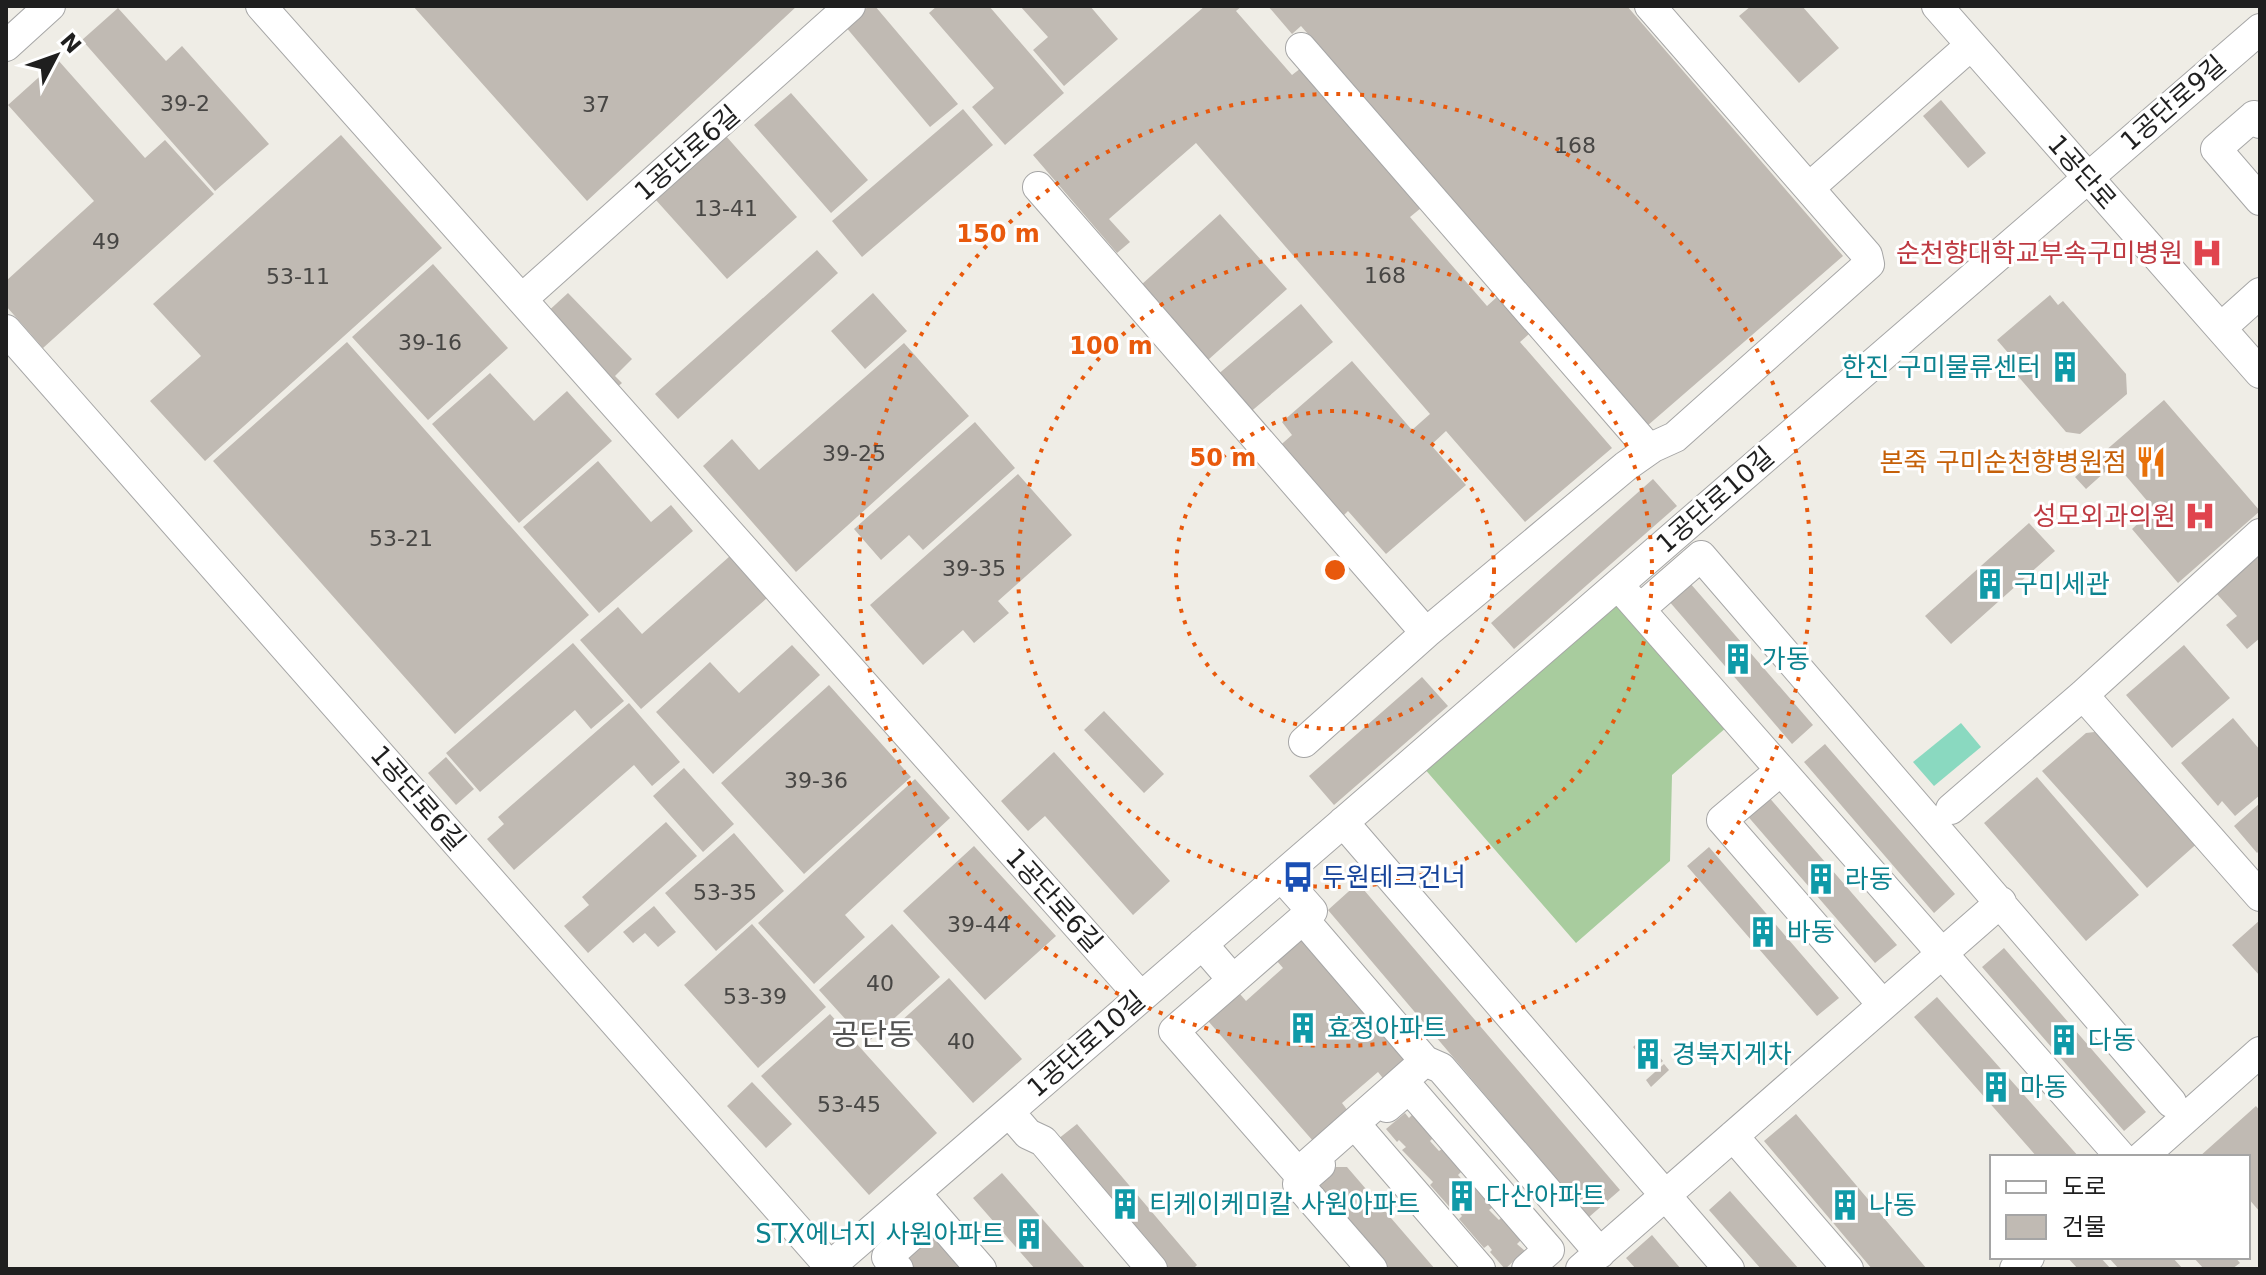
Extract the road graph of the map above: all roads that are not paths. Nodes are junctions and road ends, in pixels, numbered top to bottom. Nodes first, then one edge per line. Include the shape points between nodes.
1 (50, 6) edge
2 (261, 6) edge
3 (850, 6) edge
4 (1650, 6) edge
5 (1937, 6) edge
6 (2260, 29) edge
7 (1971, 45) junction
8 (6, 46) edge
9 (1301, 48) dead end
10 (2258, 116) edge
11 (2087, 177) junction
12 (1038, 187) dead end
13 (1809, 188) junction
14 (2260, 200) edge
15 (2260, 293) edge
16 (522, 299) junction
17 (2260, 314) edge
18 (6, 330) edge
19 (2242, 345) edge
20 (1649, 449) junction
21 (2260, 534) edge
22 (1426, 633) junction
23 (2083, 695) junction
24 (1304, 742) dead end
25 (1780, 771) junction
26 (1951, 809) dead end
27 (1343, 822) junction
28 (1281, 876) junction
29 (2260, 896) edge
30 (2001, 902) junction
31 (1303, 919) junction
32 (1202, 944) junction
33 (1941, 955) junction
34 (1233, 980) junction
35 (1141, 997) junction
36 (1883, 1005) junction
37 (2260, 1052) edge
38 (1425, 1061) junction
39 (2171, 1102) dead end
40 (1009, 1112) junction
41 (1360, 1130) junction
42 (1733, 1136) junction
43 (2119, 1155) edge
44 (2144, 1155) edge
45 (1665, 1196) junction
46 (925, 1204) junction
47 (1590, 1261) edge
48 (830, 1268) edge
49 (898, 1269) edge
50 (981, 1269) edge
51 (1152, 1269) edge
52 (1372, 1269) edge
53 (1480, 1269) edge
54 (1527, 1269) edge
55 (1729, 1269) edge
56 (1848, 1269) edge

1 - 8 street
2 - 16 street, 1공단로6길
3 - 16 street, 1공단로6길
4 - 13 street
5 - 7 street, 1공단로
6 - 11 street, 1공단로9길
7 - 11 street, 1공단로
7 - 13 street
9 - 20 street
10 - 14 street via 2216,149
11 - 19 street, 1공단로
11 - 27 street, 1공단로10길
12 - 22 street
13 - 20 street via 1867,255 1867,267 1675,437
15 - 19 street
16 - 35 street, 1공단로6길
17 - 19 street
18 - 48 street, 1공단로6길
20 - 22 street
21 - 23 street
22 - 24 street
23 - 26 street
23 - 29 street
25 - 30 street via 1632,601 1701,556
25 - 33 street
25 - 36 street via 1722,820
27 - 28 street, 1공단로10길
27 - 45 street
28 - 31 street via 1312,911
28 - 32 street, 1공단로10길
30 - 33 street
30 - 39 street
31 - 34 street
31 - 38 street
32 - 34 street
32 - 35 street, 1공단로10길
33 - 36 street
33 - 43 street
34 - 38 street via 1174,1031 1298,1173
35 - 40 street, 1공단로10길
36 - 42 street
37 - 44 street
38 - 47 street via 1441,1068
40 - 46 street, 1공단로10길
40 - 51 street via 1028,1134 1043,1141
41 - 52 street via 1298,1184
41 - 53 street
41 - 54 street via 1409,1088 1549,1250
42 - 45 street
42 - 56 street
45 - 47 street
45 - 55 street
46 - 48 street, 1공단로10길
46 - 49 street via 887,1257
46 - 50 street

